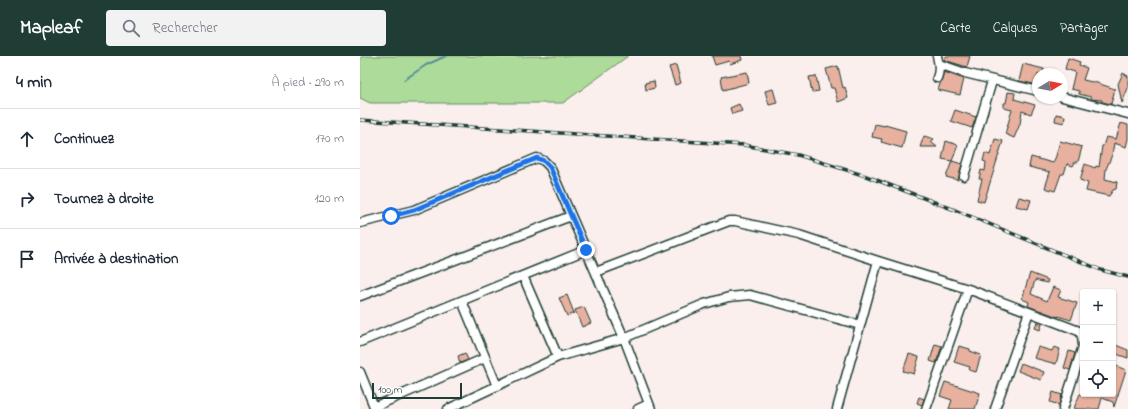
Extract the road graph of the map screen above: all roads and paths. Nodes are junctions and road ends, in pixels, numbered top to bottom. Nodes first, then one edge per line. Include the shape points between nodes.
1 (938, 60) edge
2 (938, 78) dead end
3 (992, 81) junction
4 (1032, 90) edge
5 (1068, 99) edge
6 (1128, 114) edge
7 (964, 176) dead end
8 (571, 216) junction
9 (360, 223) edge
10 (586, 250) junction
11 (878, 261) junction
12 (596, 272) junction
13 (523, 276) junction
14 (968, 289) junction
15 (360, 296) edge
16 (462, 301) junction
17 (1029, 312) junction
18 (860, 325) junction
19 (624, 338) junction
20 (360, 342) edge
21 (558, 357) junction
22 (485, 358) junction
23 (360, 372) edge
24 (497, 386) junction
25 (650, 407) edge
26 (375, 408) edge
27 (448, 409) edge
28 (638, 409) edge
29 (837, 409) edge
30 (926, 409) edge
31 (995, 409) edge
32 (1063, 409) edge

1 - 2 street
1 - 3 street via 965,73
3 - 4 street
3 - 7 street
5 - 6 street
8 - 9 street via 550,167 537,158 414,210
8 - 10 street
8 - 15 street
10 - 12 street
10 - 13 street
11 - 12 street via 799,234 729,221
11 - 14 street
11 - 18 street
12 - 19 street
13 - 16 street
13 - 21 street
14 - 17 street
14 - 30 street
16 - 20 street
16 - 22 street
17 - 31 street
17 - 32 street via 1079,331 1082,336 1083,346
18 - 19 street via 750,295 729,297 704,304
18 - 29 street
19 - 21 street
19 - 25 street
21 - 24 street
22 - 24 street
22 - 26 street
23 - 26 street
24 - 27 street
25 - 28 street

